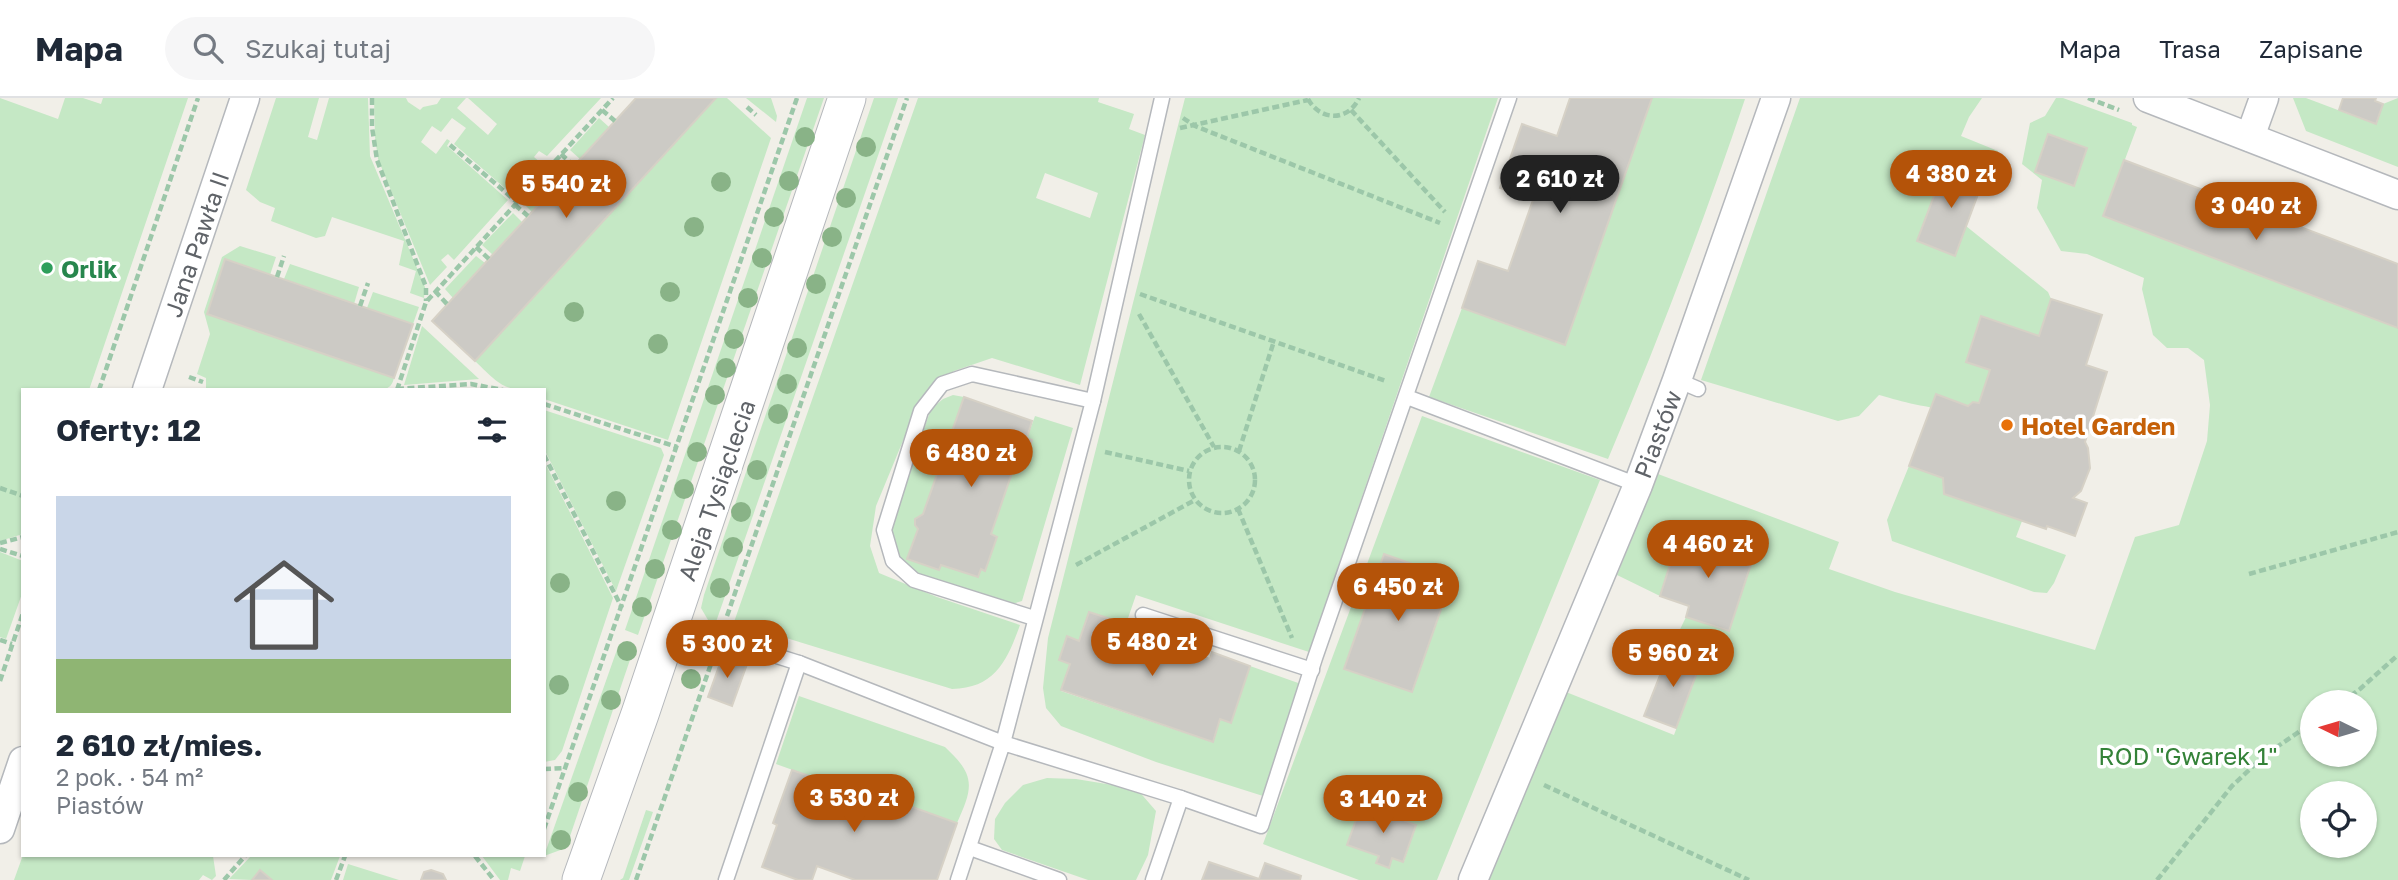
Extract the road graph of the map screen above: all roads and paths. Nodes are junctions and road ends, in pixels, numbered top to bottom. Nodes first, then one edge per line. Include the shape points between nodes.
1 (198, 98) edge
2 (245, 98) edge
3 (372, 98) edge
4 (613, 98) edge
5 (797, 98) edge
6 (848, 98) edge
7 (907, 98) edge
8 (1162, 98) edge
9 (1359, 98) edge
10 (1509, 98) edge
11 (1776, 98) edge
12 (2148, 98) edge
13 (2264, 98) edge
14 (1308, 99) edge
15 (747, 107) dead end
16 (602, 110) junction
17 (1351, 110) junction
18 (1176, 113) dead end
19 (756, 115) dead end
20 (615, 121) dead end
21 (1195, 126) junction
22 (1172, 130) dead end
23 (2250, 136) junction
24 (450, 145) dead end
25 (561, 154) junction
26 (575, 166) dead end
27 (2398, 195) edge
28 (516, 204) junction
29 (1446, 212) dead end
30 (527, 216) dead end
31 (1463, 233) junction
32 (476, 247) junction
33 (284, 256) dead end
34 (489, 259) dead end
35 (277, 277) dead end
36 (368, 283) dead end
37 (1131, 290) dead end
38 (435, 291) junction
39 (426, 302) junction
40 (447, 304) dead end
41 (360, 306) dead end
42 (1136, 309) dead end
43 (1274, 341) junction
44 (189, 377) dead end
45 (203, 382) dead end
46 (100, 388) edge
47 (148, 388) edge
48 (398, 388) edge
49 (422, 388) edge
50 (491, 388) edge
51 (1408, 394) junction
52 (1093, 401) junction
53 (546, 405) edge
54 (677, 447) junction
55 (1214, 447) junction
56 (1239, 451) junction
57 (1103, 452) dead end
58 (546, 459) edge
59 (1189, 471) junction
60 (1638, 485) junction
61 (0, 488) edge
62 (21, 495) edge
63 (1195, 500) junction
64 (1238, 509) junction
65 (2398, 532) edge
66 (21, 538) edge
67 (0, 543) edge
68 (0, 549) edge
69 (21, 555) edge
70 (1066, 571) dead end
71 (2249, 574) dead end
72 (622, 608) junction
73 (1143, 615) dead end
74 (1034, 618) junction
75 (21, 619) edge
76 (671, 623) junction
77 (720, 637) junction
78 (0, 640) edge
79 (12, 644) junction
80 (1297, 648) dead end
81 (2398, 655) edge
82 (799, 663) junction
83 (1312, 670) junction
84 (0, 681) edge
85 (2359, 690) edge
86 (2300, 731) edge
87 (1003, 743) junction
88 (21, 767) edge
89 (565, 768) junction
90 (546, 769) edge
91 (1518, 773) junction
92 (1181, 798) junction
93 (546, 823) edge
94 (0, 829) edge
95 (970, 848) junction
96 (244, 857) edge
97 (345, 857) edge
98 (476, 857) edge
99 (224, 880) edge
100 (336, 880) edge
101 (494, 880) edge
102 (581, 880) edge
103 (636, 880) edge
104 (726, 880) edge
105 (958, 880) edge
106 (1059, 880) edge
107 (1153, 880) edge
108 (1473, 880) edge
109 (1749, 880) edge
110 (2157, 880) edge

1 - 46 path
2 - 47 street, Jana Pawła II
3 - 39 path via 377,160 426,287
4 - 16 path
5 - 54 path
6 - 76 street, Aleja Tysiąclecia
7 - 77 path
8 - 52 lane
9 - 17 path
10 - 31 lane
11 - 60 street, Piastów via 1688,385
12 - 23 street
13 - 23 street
14 - 17 path via 1327,116
14 - 21 path
15 - 19 path
16 - 20 path
16 - 25 path
17 - 29 path
18 - 21 path
21 - 22 path
21 - 31 path
23 - 27 street
24 - 28 path
25 - 26 path
25 - 28 path
28 - 30 path
28 - 32 path
31 - 51 lane
32 - 34 path
32 - 38 path
33 - 35 path
36 - 41 path
37 - 43 path
38 - 39 path
38 - 40 path
39 - 48 path
42 - 55 path
43 - 51 path
43 - 56 path
44 - 45 path
49 - 50 path via 471,384
51 - 60 lane
51 - 83 lane
52 - 74 lane
52 - 74 lane via 972,374 942,384 921,411 884,530 893,561 914,580
53 - 54 path
54 - 72 path
55 - 56 path
55 - 59 path via 1199,455
56 - 64 path via 1252,466 1255,485
57 - 59 path
58 - 72 path
59 - 63 path
60 - 91 street, Piastów
61 - 62 path
63 - 64 path via 1210,512
63 - 70 path
64 - 80 path
65 - 71 path
66 - 67 path
68 - 69 path
72 - 89 path
73 - 83 lane
74 - 87 lane
75 - 79 path
76 - 77 lane
76 - 102 street, Aleja Tysiąclecia
77 - 82 lane
77 - 103 path
78 - 79 path
79 - 84 path
81 - 85 path
82 - 87 lane
82 - 104 lane
83 - 92 lane via 1261,826
86 - 110 path via 2232,786
87 - 92 lane
87 - 95 lane
88 - 94 street
89 - 90 path
89 - 93 path
91 - 108 street, Piastów
91 - 109 path
92 - 107 lane
95 - 105 lane
95 - 106 lane
96 - 99 path
97 - 100 path
98 - 101 path

